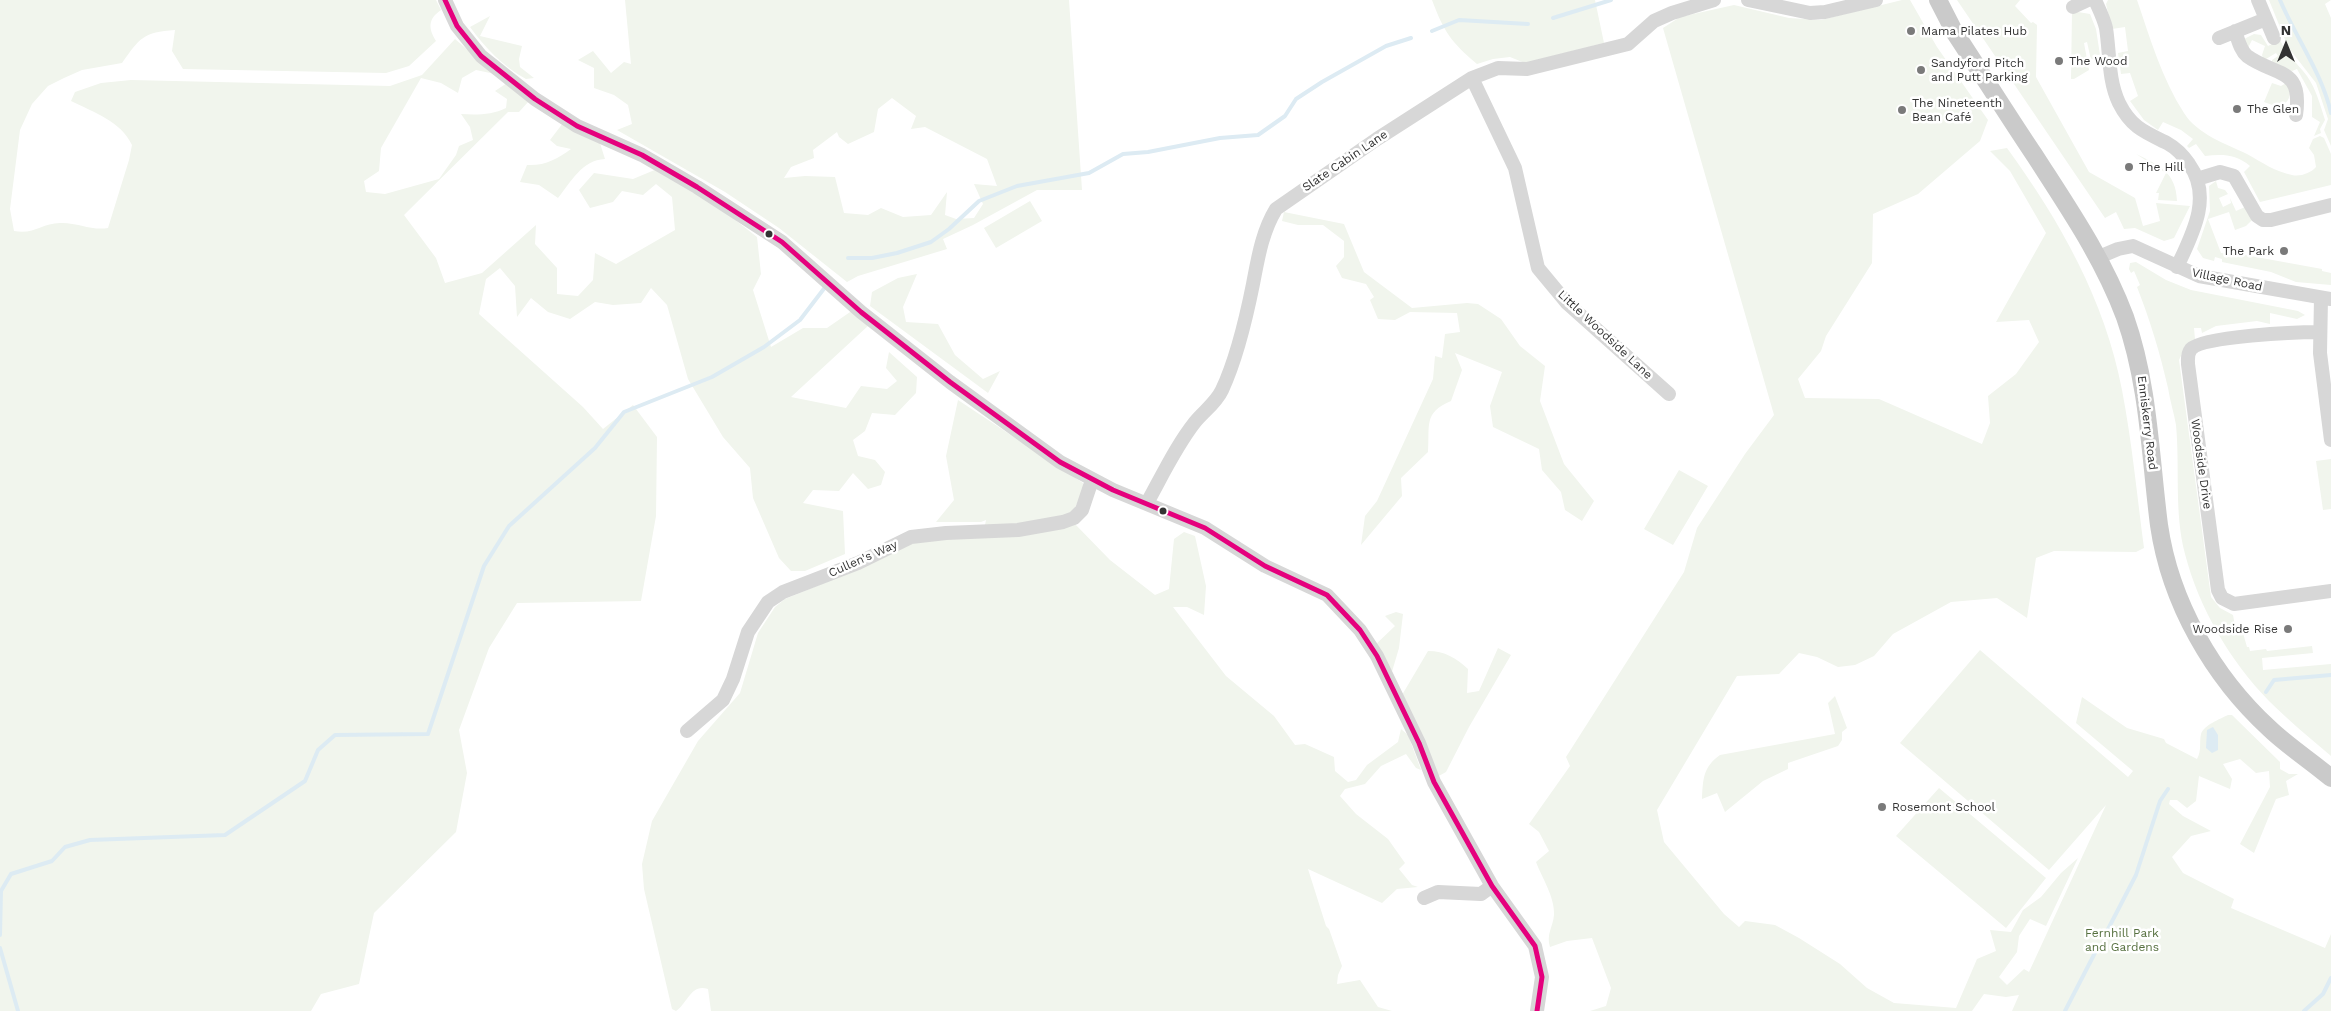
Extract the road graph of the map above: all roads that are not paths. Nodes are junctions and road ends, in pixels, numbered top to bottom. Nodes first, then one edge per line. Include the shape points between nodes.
1 (445, 0) edge
2 (1714, 0) edge
3 (1748, 0) edge
4 (1876, 0) edge
5 (1938, 0) edge
6 (2088, 0) edge
7 (2095, 0) edge
8 (2258, 0) edge
9 (2073, 7) dead end
10 (2266, 19) junction
11 (2235, 31) junction
12 (2219, 38) dead end
13 (2274, 38) dead end
14 (1472, 78) junction
15 (2296, 115) dead end
16 (2197, 179) junction
17 (2331, 206) edge
18 (2099, 256) junction
19 (2177, 267) junction
20 (2326, 299) edge
21 (2319, 332) junction
22 (1670, 394) dead end
23 (2331, 440) edge
24 (1092, 480) junction
25 (1147, 504) junction
26 (2331, 591) edge
27 (686, 731) dead end
28 (2331, 778) edge
29 (1492, 886) junction
30 (1424, 898) dead end
31 (1537, 1011) edge

1 - 24 street via 458,26 481,56 534,98 577,126 642,154 782,242 861,312 950,382 1060,462
2 - 14 street, Slate Cabin Lane via 1654,21 1628,44 1527,69 1498,68
3 - 4 street via 1810,13
5 - 18 main road, Enniskerry Road
6 - 9 street
7 - 16 street via 2106,30 2114,88 2125,112 2146,134 2178,151
8 - 10 street
10 - 11 street
10 - 13 street
11 - 12 street
11 - 15 street via 2247,55 2288,76 2298,102
14 - 22 street, Little Woodside Lane via 1515,168 1538,268 1567,303
14 - 25 street, Slate Cabin Lane via 1276,209 1268,222 1250,300 1221,391 1185,436
16 - 17 street via 2220,172 2234,176 2257,216 2263,220
16 - 19 street via 2200,199 2197,221
18 - 19 street, Village Road via 2133,246
18 - 28 main road, Enniskerry Road via 2126,319 2138,362 2149,422 2160,528 2187,614 2210,658 2242,700 2272,730
19 - 20 street, Village Road via 2199,276
20 - 21 street
21 - 23 street
21 - 26 street, Woodside Drive via 2288,331 2204,342 2191,349 2188,364 2218,590 2222,598 2234,604
24 - 25 street
24 - 27 street, Cullen's Way via 1082,510 1069,520 1018,530 911,537 858,563 783,592 768,602 748,632 723,700
25 - 29 street via 1205,528 1259,562 1327,595 1360,630 1388,678 1434,782
29 - 30 street via 1481,894 1438,892
29 - 31 street via 1535,946 1542,977

